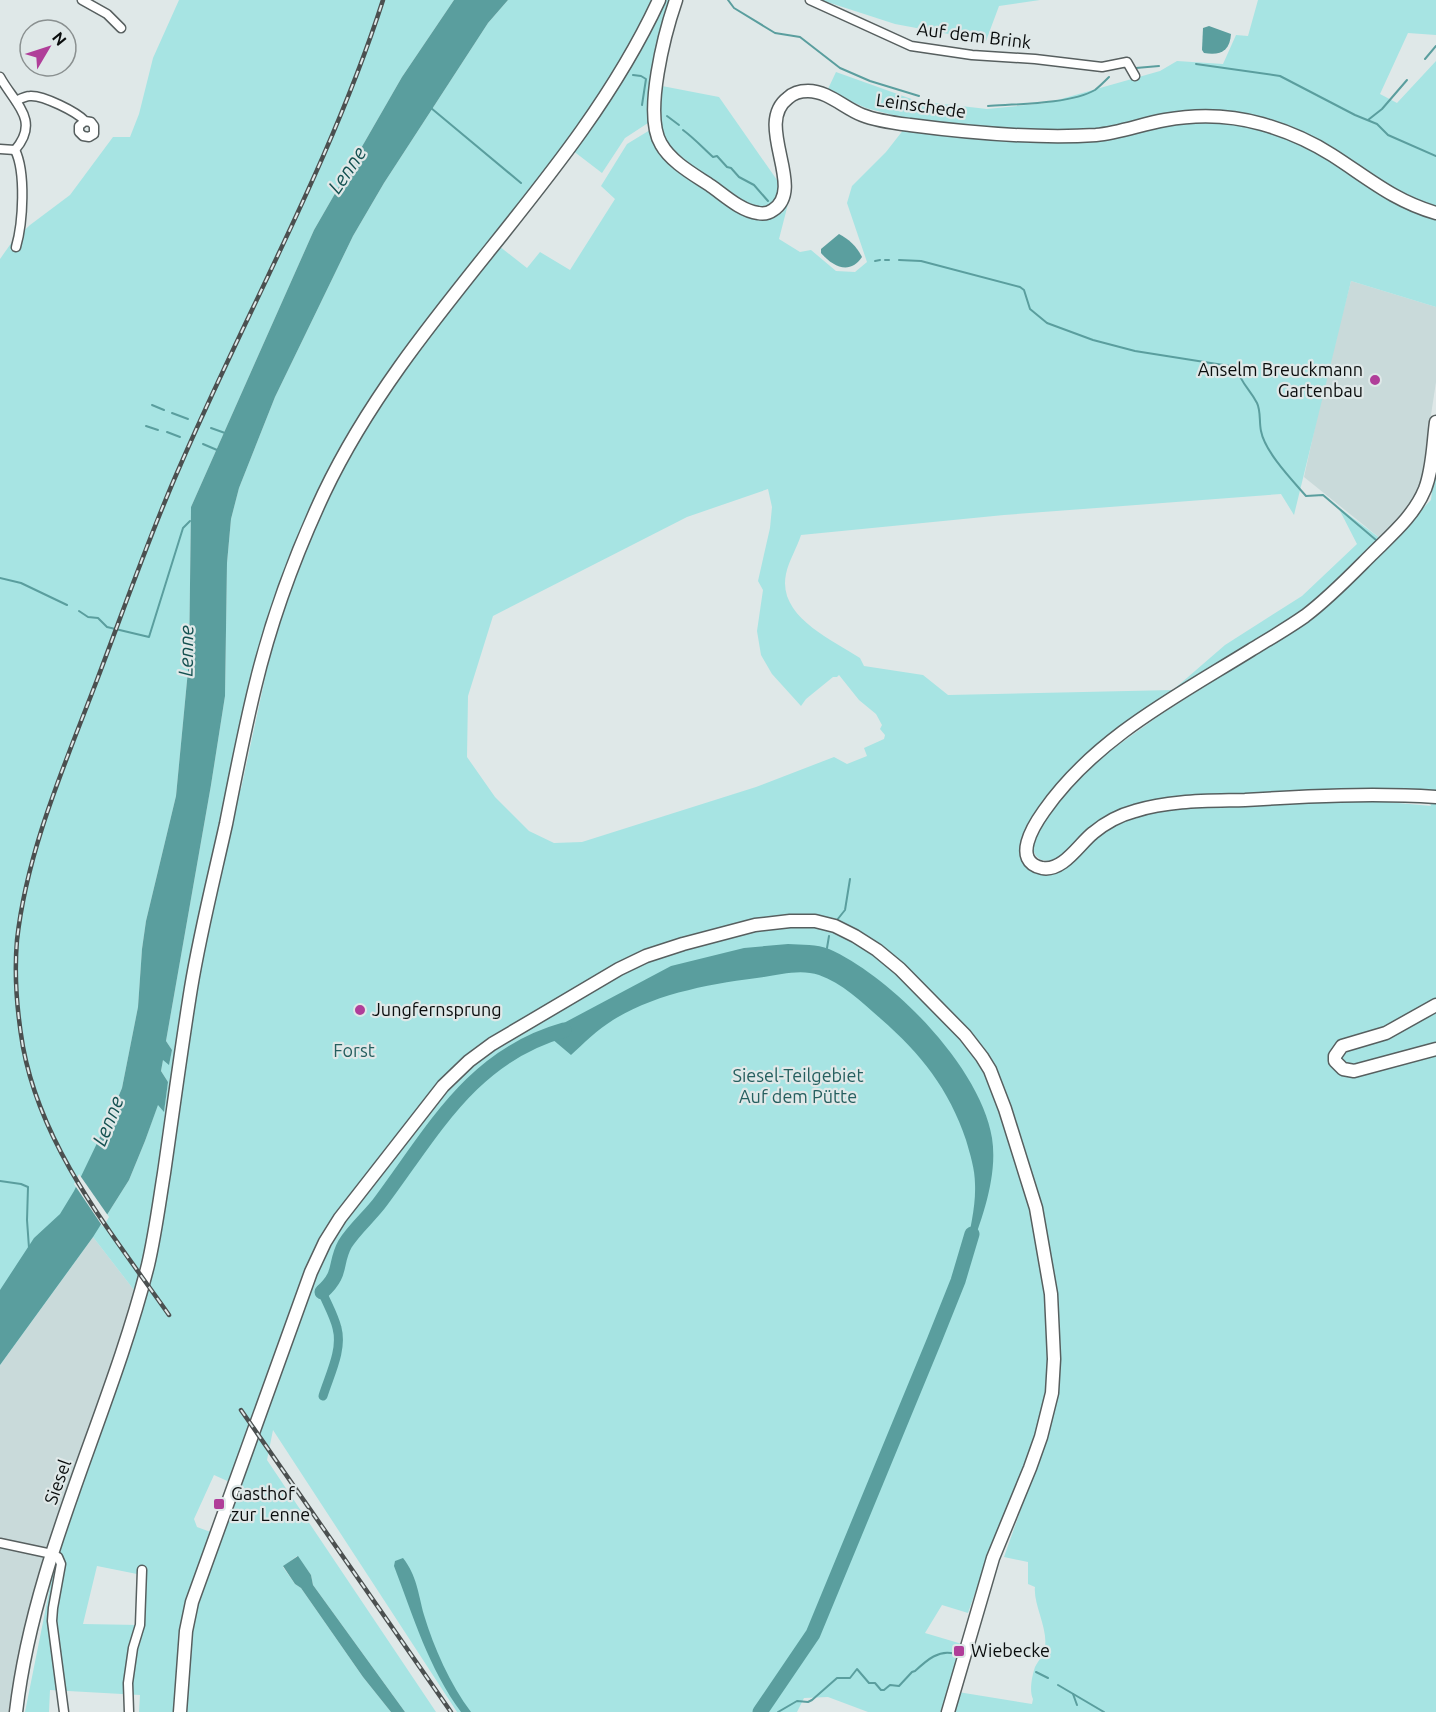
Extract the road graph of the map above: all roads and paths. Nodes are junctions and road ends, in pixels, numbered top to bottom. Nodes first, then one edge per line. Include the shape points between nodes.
1 (82, 0) edge
2 (659, 0) edge
3 (676, 0) edge
4 (810, 0) edge
5 (121, 28) dead end
6 (1135, 76) dead end
7 (0, 78) edge
8 (16, 101) junction
9 (85, 121) dead end
10 (0, 149) edge
11 (15, 150) junction
12 (1436, 213) edge
13 (16, 247) dead end
14 (1436, 422) edge
15 (1436, 797) edge
16 (1436, 1005) edge
17 (1436, 1049) edge
18 (0, 1543) edge
19 (52, 1554) junction
20 (142, 1570) dead end
21 (16, 1712) edge
22 (64, 1712) edge
23 (129, 1712) edge
24 (180, 1712) edge
25 (948, 1712) edge

1 - 5 street via 107,14
2 - 19 main road, Siesel via 640,40 574,142 432,324 352,438 286,584 256,684 192,984 148,1265
3 - 12 main road, Leinschede via 654,94 657,136 685,168 757,213 775,208 784,193 776,131 779,108 795,93 812,91 875,120 1013,135 1099,134 1190,116 1243,119 1308,141 1390,195
4 - 6 street, Auf dem Brink via 911,46 1102,67 1127,62
7 - 8 street
8 - 9 street via 28,95 39,98 80,115
8 - 11 street via 26,118 27,131
10 - 11 street
11 - 13 street via 22,170
14 - 15 main road via 1430,473 1407,518 1305,616 1149,713 1080,766 1034,825 1027,853 1038,867 1052,867 1108,822 1136,810 1171,804 1349,795
16 - 17 main road via 1386,1033 1342,1046 1335,1056 1343,1070 1354,1071
18 - 19 street
19 - 21 main road, Siesel via 29,1631
19 - 22 street via 61,1564 52,1621
20 - 23 street via 140,1625 128,1683
24 - 25 main road via 192,1602 311,1272 340,1218 437,1093 492,1044 646,956 755,925 815,921 835,926 877,950 921,989 982,1057 1000,1093 1036,1208 1048,1270 1053,1324 1052,1393 1030,1468 993,1558

